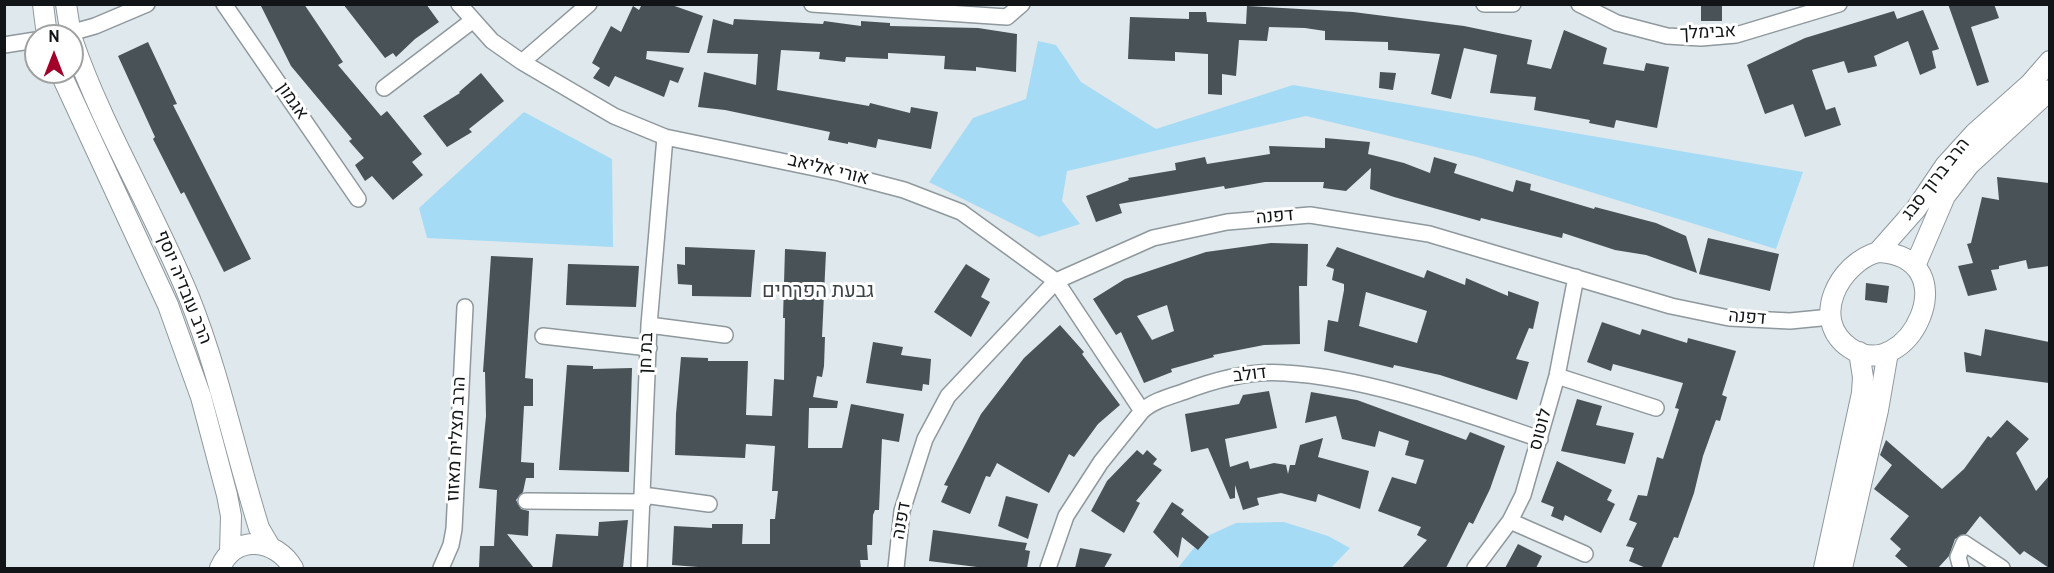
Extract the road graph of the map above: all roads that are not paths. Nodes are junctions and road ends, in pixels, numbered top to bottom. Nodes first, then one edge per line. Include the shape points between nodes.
1 (43, 4) edge
2 (66, 4) edge
3 (147, 4) edge
4 (224, 4) edge
5 (459, 4) edge
6 (589, 4) edge
7 (812, 4) edge
8 (1022, 4) edge
9 (1484, 4) edge
10 (1513, 4) edge
11 (1579, 4) edge
12 (1839, 4) edge
13 (472, 21) junction
14 (46, 24) edge
15 (69, 24) edge
16 (84, 31) edge
17 (24, 42) edge
18 (4, 45) edge
19 (2049, 61) edge
20 (522, 62) junction
21 (84, 73) edge
22 (66, 84) edge
23 (384, 88) dead end
24 (2049, 90) edge
25 (665, 137) junction
26 (358, 199) dead end
27 (1878, 252) junction
28 (1914, 266) junction
29 (1576, 277) junction
30 (1056, 281) junction
31 (465, 306) dead end
32 (1831, 317) junction
33 (649, 325) junction
34 (725, 335) dead end
35 (543, 336) dead end
36 (649, 348) junction
37 (1858, 352) junction
38 (1888, 352) junction
39 (1557, 376) junction
40 (1656, 408) dead end
41 (1142, 411) junction
42 (1540, 439) junction
43 (643, 498) junction
44 (526, 501) dead end
45 (709, 504) dead end
46 (1510, 521) junction
47 (269, 545) junction
48 (1585, 554) dead end
49 (225, 561) edge
50 (293, 568) edge
51 (441, 568) edge
52 (639, 568) edge
53 (896, 568) edge
54 (1048, 568) edge
55 (1475, 568) edge
56 (1824, 568) edge
57 (1842, 568) edge
58 (1961, 568) edge
59 (2002, 568) edge

1 - 14 street
2 - 15 street, הרב עובדיה יוסף
3 - 16 street
4 - 26 street, אגמון
5 - 13 street, אורי אליאב
6 - 20 street
7 - 8 street via 1007,17
9 - 10 street
11 - 12 street, אבימלך via 1617,22 1667,36 1701,38 1736,35
13 - 20 street, אורי אליאב
13 - 23 street
17 - 18 street
19 - 27 street, הרב ברוך סבג via 1944,166 1916,208
20 - 25 street, אורי אליאב via 614,116
21 - 47 street, הרב עובדיה יוסף via 189,297 222,391 260,528
22 - 49 street, הרב עובדיה יוסף via 168,304 201,397 231,516
24 - 28 street, הרב ברוך סבג via 1969,165 1945,196
25 - 30 street, אורי אליאב via 763,155 904,190 961,212
25 - 33 street, בת חן
27 - 28 street via 1894,253
27 - 32 street via 1855,261 1842,277 1833,296
28 - 38 street via 1925,292 1923,312 1901,344
29 - 30 street, דפנה via 1429,234 1310,215 1227,222 1153,238
29 - 32 street, דפנה via 1671,306 1729,318 1790,321
29 - 39 street, לוטוס
30 - 41 street, אורי אליאב
30 - 53 street, דפנה via 948,396 925,439 902,511
31 - 51 street, הרב מצליח מאזוז via 454,529
32 - 37 street via 1839,338
33 - 34 street
33 - 36 street, בת חן
35 - 36 street
36 - 43 street, בת חן
37 - 38 street
37 - 56 street via 1862,393
38 - 57 street
39 - 40 street
39 - 42 street, לוטוס
41 - 42 street, דולב via 1150,404 1200,385 1284,372 1391,393
41 - 54 street, דולב via 1101,462 1066,516
42 - 46 street, לוטוס via 1523,495
43 - 44 street
43 - 45 street
43 - 52 street, בת חן
46 - 48 street
46 - 55 street, לוטוס
47 - 49 street via 254,543 240,547
47 - 50 street via 286,555
58 - 59 street via 1958,557 1964,543

